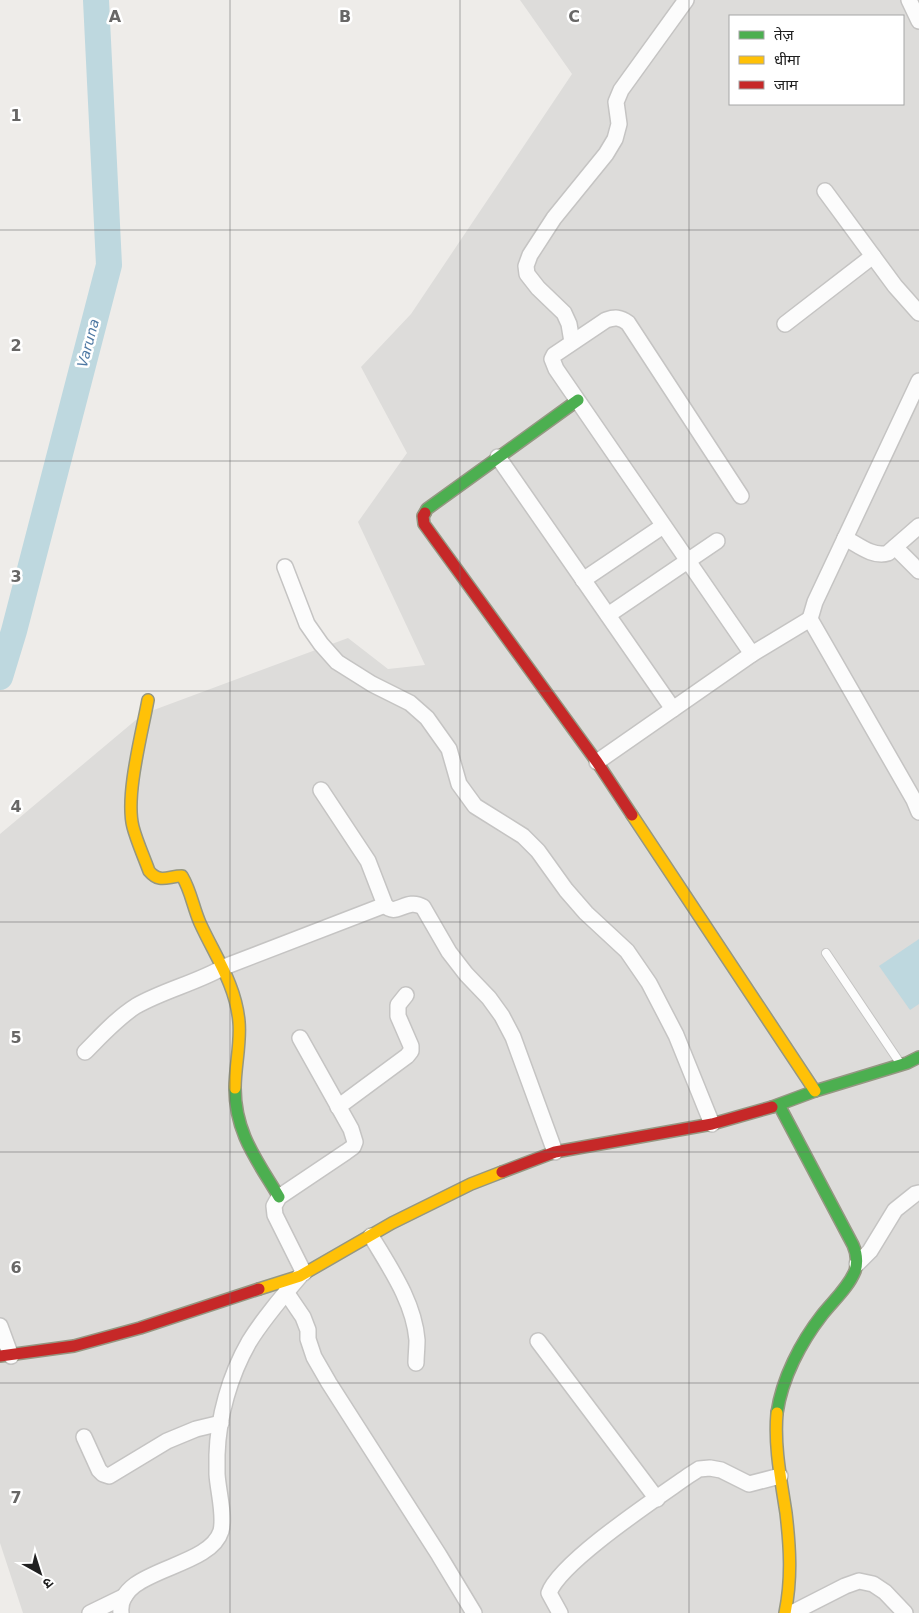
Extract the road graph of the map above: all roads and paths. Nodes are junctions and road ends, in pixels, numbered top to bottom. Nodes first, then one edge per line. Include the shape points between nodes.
1 (686, 0) edge
2 (908, 0) edge
3 (919, 21) edge
4 (825, 191) dead end
5 (873, 256) junction
6 (919, 313) edge
7 (784, 324) dead end
8 (572, 342) junction
9 (919, 381) edge
10 (578, 400) junction
11 (498, 458) junction
12 (741, 496) dead end
13 (663, 526) junction
14 (919, 526) edge
15 (845, 538) junction
16 (717, 541) dead end
17 (894, 547) junction
18 (688, 562) junction
19 (285, 568) dead end
20 (919, 571) edge
21 (583, 580) junction
22 (608, 615) junction
23 (810, 619) junction
24 (752, 654) junction
25 (148, 700) dead end
26 (673, 709) junction
27 (597, 762) junction
28 (320, 790) dead end
29 (919, 812) edge
30 (385, 905) junction
31 (826, 953) dead end
32 (224, 967) junction
33 (406, 994) dead end
34 (300, 1038) dead end
35 (85, 1052) dead end
36 (919, 1057) edge
37 (901, 1064) junction
38 (815, 1091) junction
39 (779, 1105) junction
40 (338, 1107) junction
41 (712, 1124) junction
42 (555, 1152) junction
43 (918, 1193) edge
44 (279, 1197) junction
45 (371, 1236) junction
46 (857, 1264) junction
47 (302, 1275) junction
48 (286, 1292) junction
49 (0, 1326) edge
50 (538, 1341) dead end
51 (5, 1356) edge
52 (416, 1364) dead end
53 (221, 1423) junction
54 (84, 1436) dead end
55 (780, 1476) junction
56 (657, 1499) junction
57 (125, 1596) junction
58 (90, 1613) edge
59 (121, 1613) edge
60 (474, 1613) edge
61 (560, 1613) edge
62 (785, 1613) edge
63 (792, 1613) edge
64 (905, 1613) edge

1 - 8 street via 620,90 616,102 620,124 606,154 554,218 526,266 527,274 538,288 564,313
2 - 3 street
4 - 5 street
5 - 6 street
5 - 7 street
8 - 10 street via 552,359
8 - 12 street via 606,320 615,318 628,323
9 - 15 street
10 - 11 street
10 - 13 street
11 - 21 street
11 - 27 street via 427,509 423,516 424,524
13 - 18 street
13 - 21 street
14 - 17 street
15 - 17 street via 874,554 888,553
15 - 23 street
16 - 18 street
17 - 20 street
18 - 22 street
18 - 24 street
19 - 41 street via 307,624 337,662 410,703 427,718 449,749 459,784 475,806 523,836 586,913 627,951 649,982 676,1035
21 - 22 street
22 - 26 street
23 - 24 street
23 - 29 street
24 - 26 street
25 - 32 street via 133,785 133,826 154,877 182,876 186,882 200,921
26 - 27 street
27 - 38 street
28 - 30 street via 368,861
30 - 32 street
30 - 42 street via 392,910 410,903 423,907 449,952 502,1016 513,1037
31 - 37 lane
32 - 35 street via 135,1007
32 - 44 street via 239,1021 234,1083 239,1126
33 - 40 street via 398,1005 398,1016 411,1051
34 - 40 street
36 - 37 street
37 - 38 street
38 - 39 street
39 - 41 street
39 - 46 street via 853,1245
40 - 44 street via 354,1136 353,1147
41 - 42 street
42 - 45 street via 471,1184
43 - 46 street via 895,1210 874,1245
44 - 47 street via 274,1206 275,1215
45 - 47 street
45 - 52 street via 406,1298 417,1340
46 - 55 street via 850,1279 818,1320 797,1356 781,1394 776,1425
47 - 48 street
47 - 51 street via 140,1328 74,1346
48 - 53 street via 249,1342 240,1360
48 - 60 street via 303,1317 314,1357 329,1383
49 - 51 street
50 - 56 street
53 - 54 street via 167,1441 109,1476 99,1470
53 - 57 street via 217,1474 221,1532 202,1554 154,1574
55 - 56 street via 749,1484 721,1470 700,1469
55 - 62 street via 791,1564
56 - 61 street via 588,1550 551,1587 551,1599
57 - 58 street
57 - 59 street
63 - 64 street via 859,1581 879,1588

